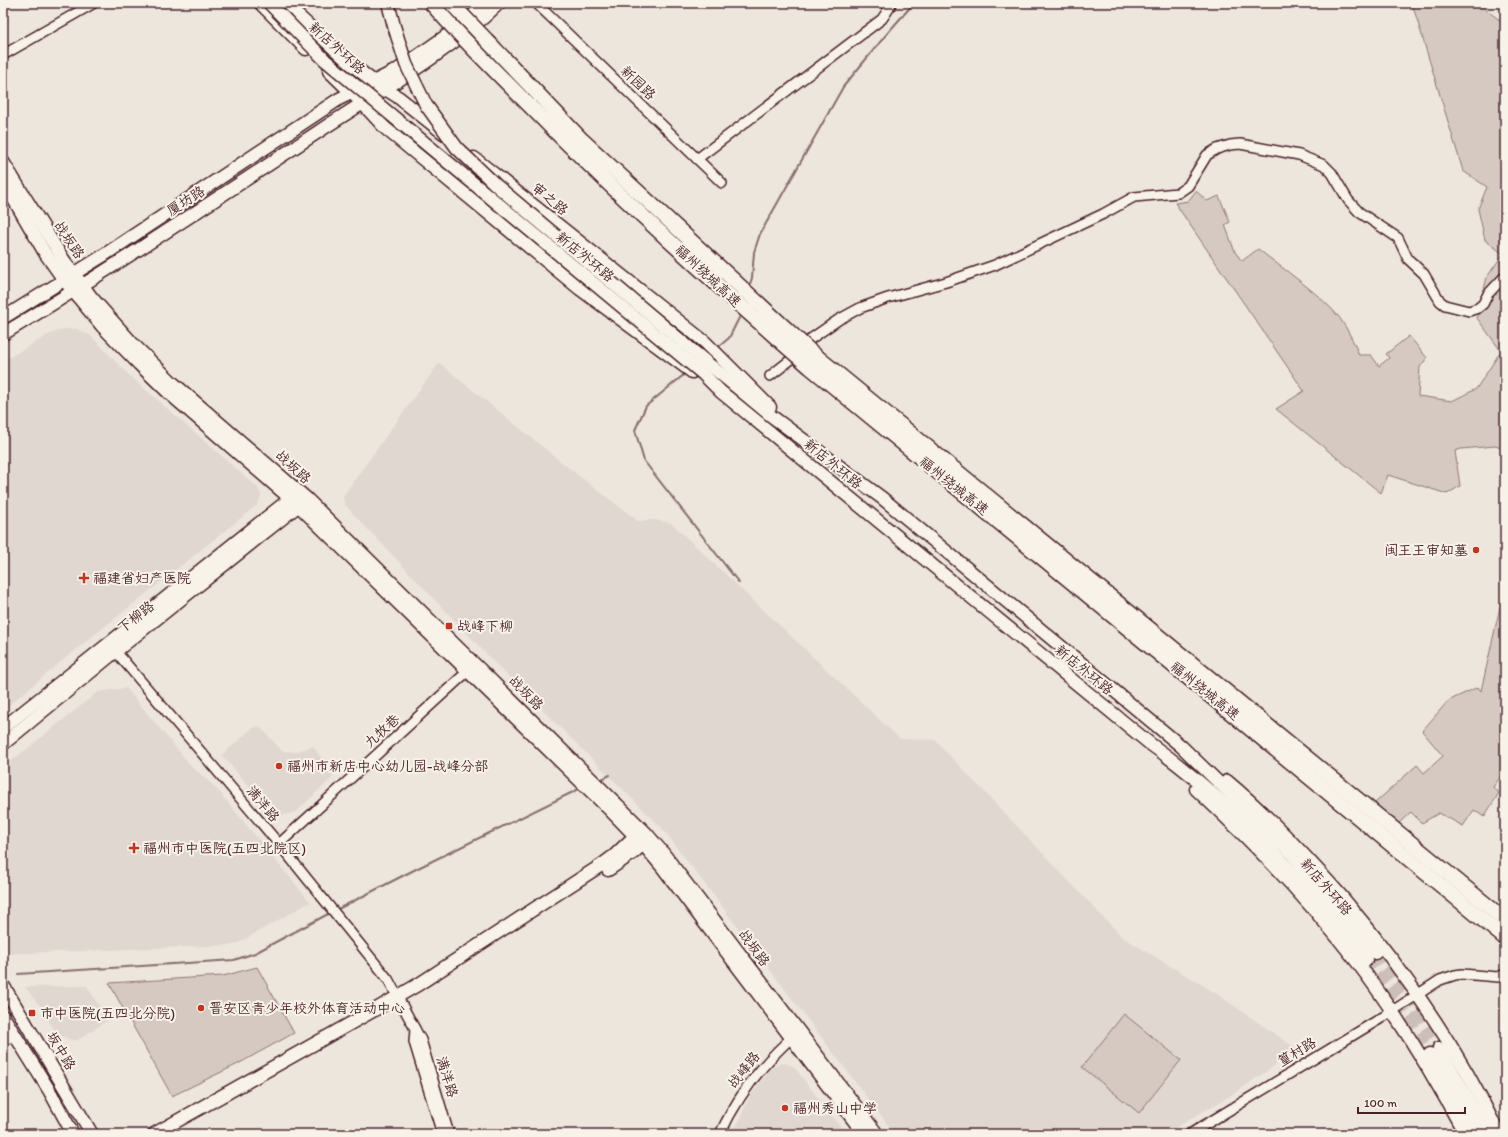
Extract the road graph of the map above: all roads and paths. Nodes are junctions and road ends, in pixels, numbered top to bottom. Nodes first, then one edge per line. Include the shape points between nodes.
1 (94, 3) edge
2 (260, 3) edge
3 (269, 3) edge
4 (284, 3) edge
5 (388, 3) edge
6 (428, 3) edge
7 (431, 3) edge
8 (450, 3) edge
9 (463, 3) edge
10 (487, 3) edge
11 (500, 3) edge
12 (536, 3) edge
13 (890, 3) edge
14 (459, 35) junction
15 (3, 55) edge
16 (374, 82) junction
17 (384, 88) junction
18 (353, 93) junction
19 (362, 102) junction
20 (582, 140) junction
21 (697, 159) junction
22 (3, 162) edge
23 (3, 181) edge
24 (722, 183) dead end
25 (1505, 276) edge
26 (69, 277) junction
27 (78, 289) junction
28 (3, 318) edge
29 (3, 334) edge
30 (704, 372) junction
31 (770, 376) dead end
32 (787, 428) junction
33 (299, 499) junction
34 (112, 647) junction
35 (468, 671) junction
36 (3, 728) edge
37 (1149, 743) junction
38 (3, 744) edge
39 (1181, 746) junction
40 (583, 777) junction
41 (643, 837) junction
42 (279, 844) junction
43 (1505, 920) edge
44 (1505, 938) edge
45 (1505, 974) edge
46 (3, 985) edge
47 (1418, 994) junction
48 (399, 1000) junction
49 (1392, 1011) junction
50 (3, 1016) edge
51 (415, 1029) junction
52 (15, 1035) junction
53 (795, 1035) junction
54 (3, 1041) edge
55 (73, 1134) edge
56 (92, 1134) edge
57 (154, 1134) edge
58 (170, 1134) edge
59 (442, 1134) edge
60 (449, 1134) edge
61 (720, 1134) edge
62 (864, 1134) edge
63 (877, 1134) edge
64 (1190, 1134) edge
65 (1464, 1134) edge
66 (1476, 1134) edge
67 (1488, 1134) edge
68 (1499, 1134) edge

1 - 15 street
2 - 18 main road
3 - 30 main road, 新店外环路, bridge via 325,60
4 - 16 main road, 审之路
5 - 30 main road, 新店外环路, bridge via 406,64 426,105 457,148
6 - 14 highway, bridge
7 - 14 highway, 福州绕城高速, bridge
8 - 20 highway, 福州绕城高速, bridge
9 - 20 highway, bridge
10 - 16 main road, 厦坊路 via 423,53
11 - 17 main road, 厦坊路 via 448,45
12 - 21 street, 新园路
13 - 21 street via 882,18
14 - 44 highway, 福州绕城高速, bridge via 585,161 706,275 810,367
16 - 17 main road, 审之路
16 - 18 main road, 厦坊路
17 - 19 main road, 厦坊路
17 - 32 main road, 审之路 via 705,342 764,400
18 - 19 main road
18 - 26 main road, 厦坊路 via 339,99
19 - 27 main road, 厦坊路
19 - 30 main road via 385,128 580,289 682,364
20 - 43 highway, 福州绕城高速, bridge via 810,351
21 - 24 street, 新园路
22 - 26 main road, 战坂路 via 55,248
23 - 26 main road, 战坂路 via 45,253
25 - 31 street via 1488,294 1484,304 1478,308 1468,311 1445,306 1424,274 1408,259 1398,238 1358,212 1332,172 1324,165 1299,154 1240,144 1230,145 1207,155 1188,186 1178,193 1134,197 995,265 860,308 812,338 793,358
26 - 27 main road, 战坂路
26 - 28 main road, 厦坊路
27 - 29 main road, 厦坊路
27 - 33 main road, 战坂路 via 102,326 155,380
30 - 32 main road, 新店外环路
30 - 37 main road, 新店外环路 via 721,392
32 - 39 main road, 新店外环路 via 882,498
33 - 34 main road, 下柳路
33 - 35 main road, 战坂路
33 - 40 main road, 战坂路 via 423,612
34 - 36 main road, 下柳路
34 - 38 main road, 下柳路
34 - 42 street, 满洋路
35 - 40 main road, 战坂路
35 - 42 street, 九牧巷
37 - 39 main road, 新店外环路 via 1180,765 1238,817 1371,957 1336,904 1292,855
37 - 49 main road via 1301,896 1356,961
39 - 47 main road via 1206,763 1253,803 1310,860 1373,933
40 - 41 main road, 战坂路
41 - 48 main road
41 - 53 main road, 战坂路 via 663,868
42 - 48 street, 满洋路 via 388,978
45 - 47 street, 篁村路 via 1498,977 1455,975 1440,980
46 - 56 main road, 坂中路
47 - 49 street, 篁村路
47 - 68 main road via 1464,1068
48 - 51 street, 满洋路
48 - 57 main road
48 - 58 main road
49 - 64 street, 篁村路
49 - 65 main road via 1426,1065
50 - 52 main road
51 - 59 street, 满洋路 via 414,1042
51 - 60 street, 满洋路 via 421,1040
52 - 54 street
52 - 55 main road
53 - 61 street, 战峰路 via 749,1084
53 - 62 main road, 战坂路
53 - 63 main road, 战坂路
66 - 67 main road via 1435,1051

